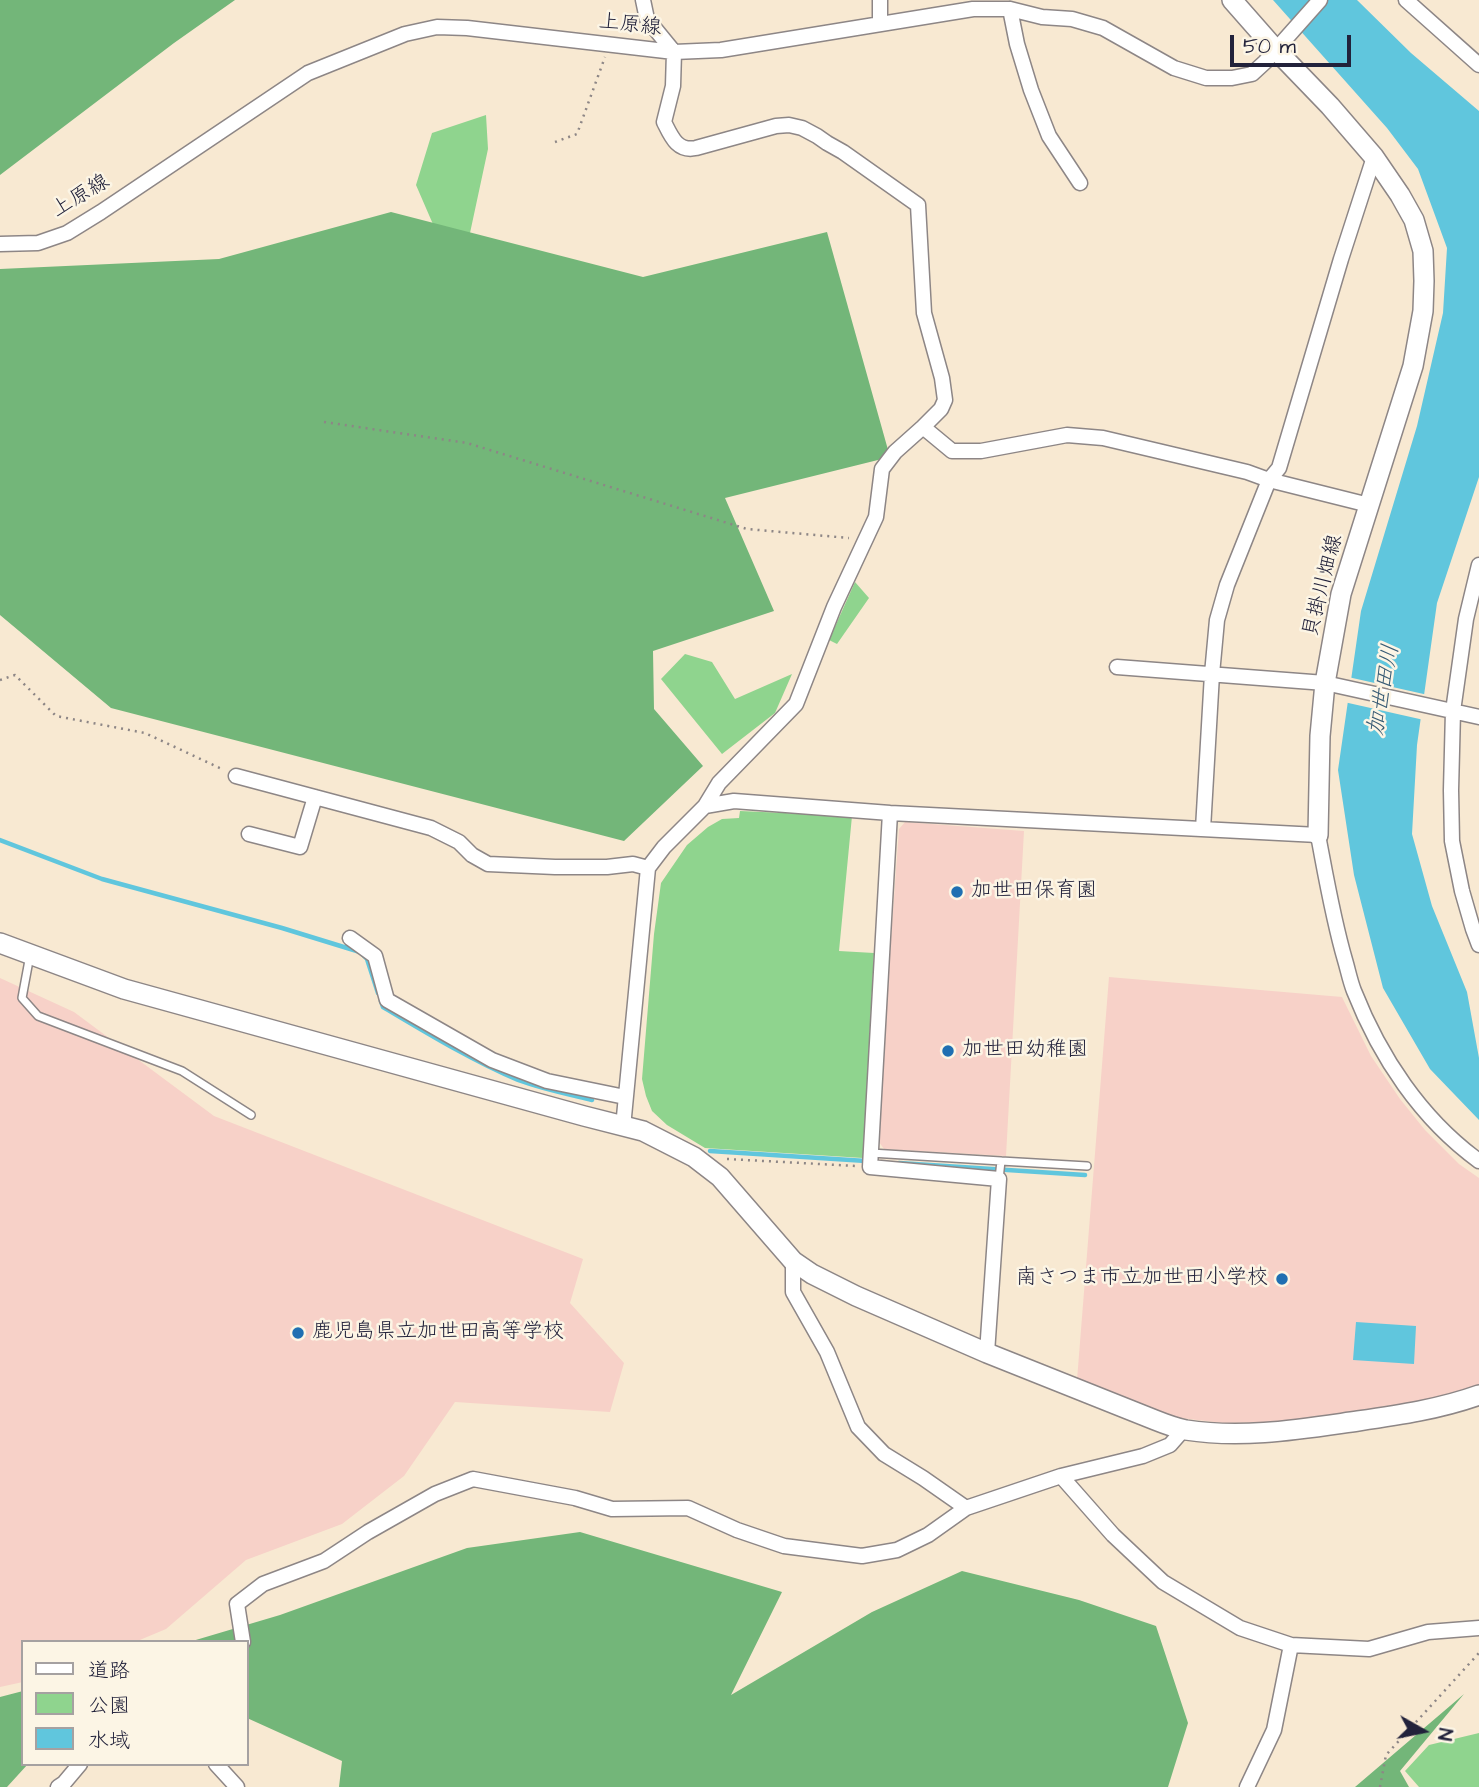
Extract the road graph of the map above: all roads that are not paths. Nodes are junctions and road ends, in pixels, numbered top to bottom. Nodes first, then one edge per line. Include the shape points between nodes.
1 (643, 0) edge
2 (880, 0) edge
3 (1232, 0) edge
4 (1320, 0) edge
5 (1406, 0) edge
6 (1010, 9) junction
7 (880, 23) junction
8 (1274, 43) junction
9 (674, 52) junction
10 (1479, 65) edge
11 (1374, 157) junction
12 (1080, 183) dead end
13 (0, 244) edge
14 (923, 427) junction
15 (1269, 480) junction
16 (1369, 505) junction
17 (1479, 565) edge
18 (1117, 667) dead end
19 (1212, 674) junction
20 (1330, 684) junction
21 (1448, 710) junction
22 (1479, 717) edge
23 (236, 776) road end
24 (314, 797) junction
25 (705, 806) junction
26 (890, 813) junction
27 (1203, 829) junction
28 (249, 834) dead end
29 (1318, 835) junction
30 (648, 868) junction
31 (350, 938) dead end
32 (0, 943) edge
33 (1479, 945) edge
34 (30, 955) junction
35 (625, 1097) junction
36 (251, 1115) dead end
37 (623, 1127) junction
38 (1479, 1161) edge
39 (1087, 1166) dead end
40 (1000, 1170) junction
41 (793, 1261) junction
42 (987, 1353) junction
43 (1479, 1395) edge
44 (1184, 1429) junction
45 (1061, 1476) junction
46 (966, 1508) junction
47 (1479, 1628) edge
48 (243, 1640) edge
49 (1291, 1645) junction
50 (78, 1766) edge
51 (218, 1766) edge
52 (58, 1787) edge
53 (237, 1787) edge
54 (1247, 1787) edge

1 - 9 street via 647,19
2 - 7 street
3 - 8 street, 貝掛川畑線
4 - 8 street, 上原線
5 - 10 street
6 - 7 street, 上原線 via 973,9
6 - 8 street, 上原線 via 1103,27 1174,68 1206,78 1252,74
6 - 12 street via 1048,136
7 - 9 street, 上原線 via 721,50
8 - 11 street, 貝掛川畑線
9 - 13 street, 上原線 via 467,28 437,27 405,34 308,73 67,233 38,243
9 - 14 street via 673,86 664,122 682,147 696,148 776,126 802,128 918,205 925,313 945,400
11 - 15 street via 1279,468
11 - 16 street, 貝掛川畑線 via 1414,220 1423,251 1424,281 1413,366
14 - 15 street via 952,451 981,451 1067,435 1102,438
14 - 25 street via 883,469 876,517 796,704 719,783
15 - 16 street
15 - 19 street via 1227,585 1217,620
16 - 20 street, 貝掛川畑線 via 1341,594
17 - 21 street
18 - 19 street
19 - 20 street
19 - 27 street
20 - 21 street
20 - 29 street, 貝掛川畑線 via 1319,748
21 - 22 street
21 - 33 street via 1452,841
23 - 24 street
24 - 28 street via 300,847
24 - 30 street via 431,828 488,864 633,864
25 - 26 street via 734,801
25 - 30 street
26 - 27 street
26 - 40 street via 871,1160
27 - 29 street
29 - 38 street, 貝掛川畑線 via 1334,922 1353,990 1378,1042 1401,1083 1433,1121
30 - 35 street
31 - 35 street via 375,956 387,1000 492,1060 547,1082
32 - 34 street
34 - 36 lane via 22,998 38,1016 182,1071
34 - 37 street via 182,1006
35 - 37 street
37 - 41 street via 643,1131 694,1157 720,1177
39 - 40 lane
40 - 42 street
41 - 42 street via 856,1296
41 - 46 street via 793,1292 827,1352 858,1427 884,1454
42 - 44 street
43 - 44 street via 1409,1413 1297,1429 1235,1434
44 - 45 street via 1170,1445 1143,1456
45 - 46 street
45 - 49 street via 1163,1582 1240,1628
46 - 48 street via 897,1550 862,1556 784,1546 688,1508 612,1508 473,1479 435,1494 324,1561 263,1584 237,1604
47 - 49 street via 1428,1632 1369,1649
49 - 54 street via 1274,1730
50 - 52 street
51 - 53 street

